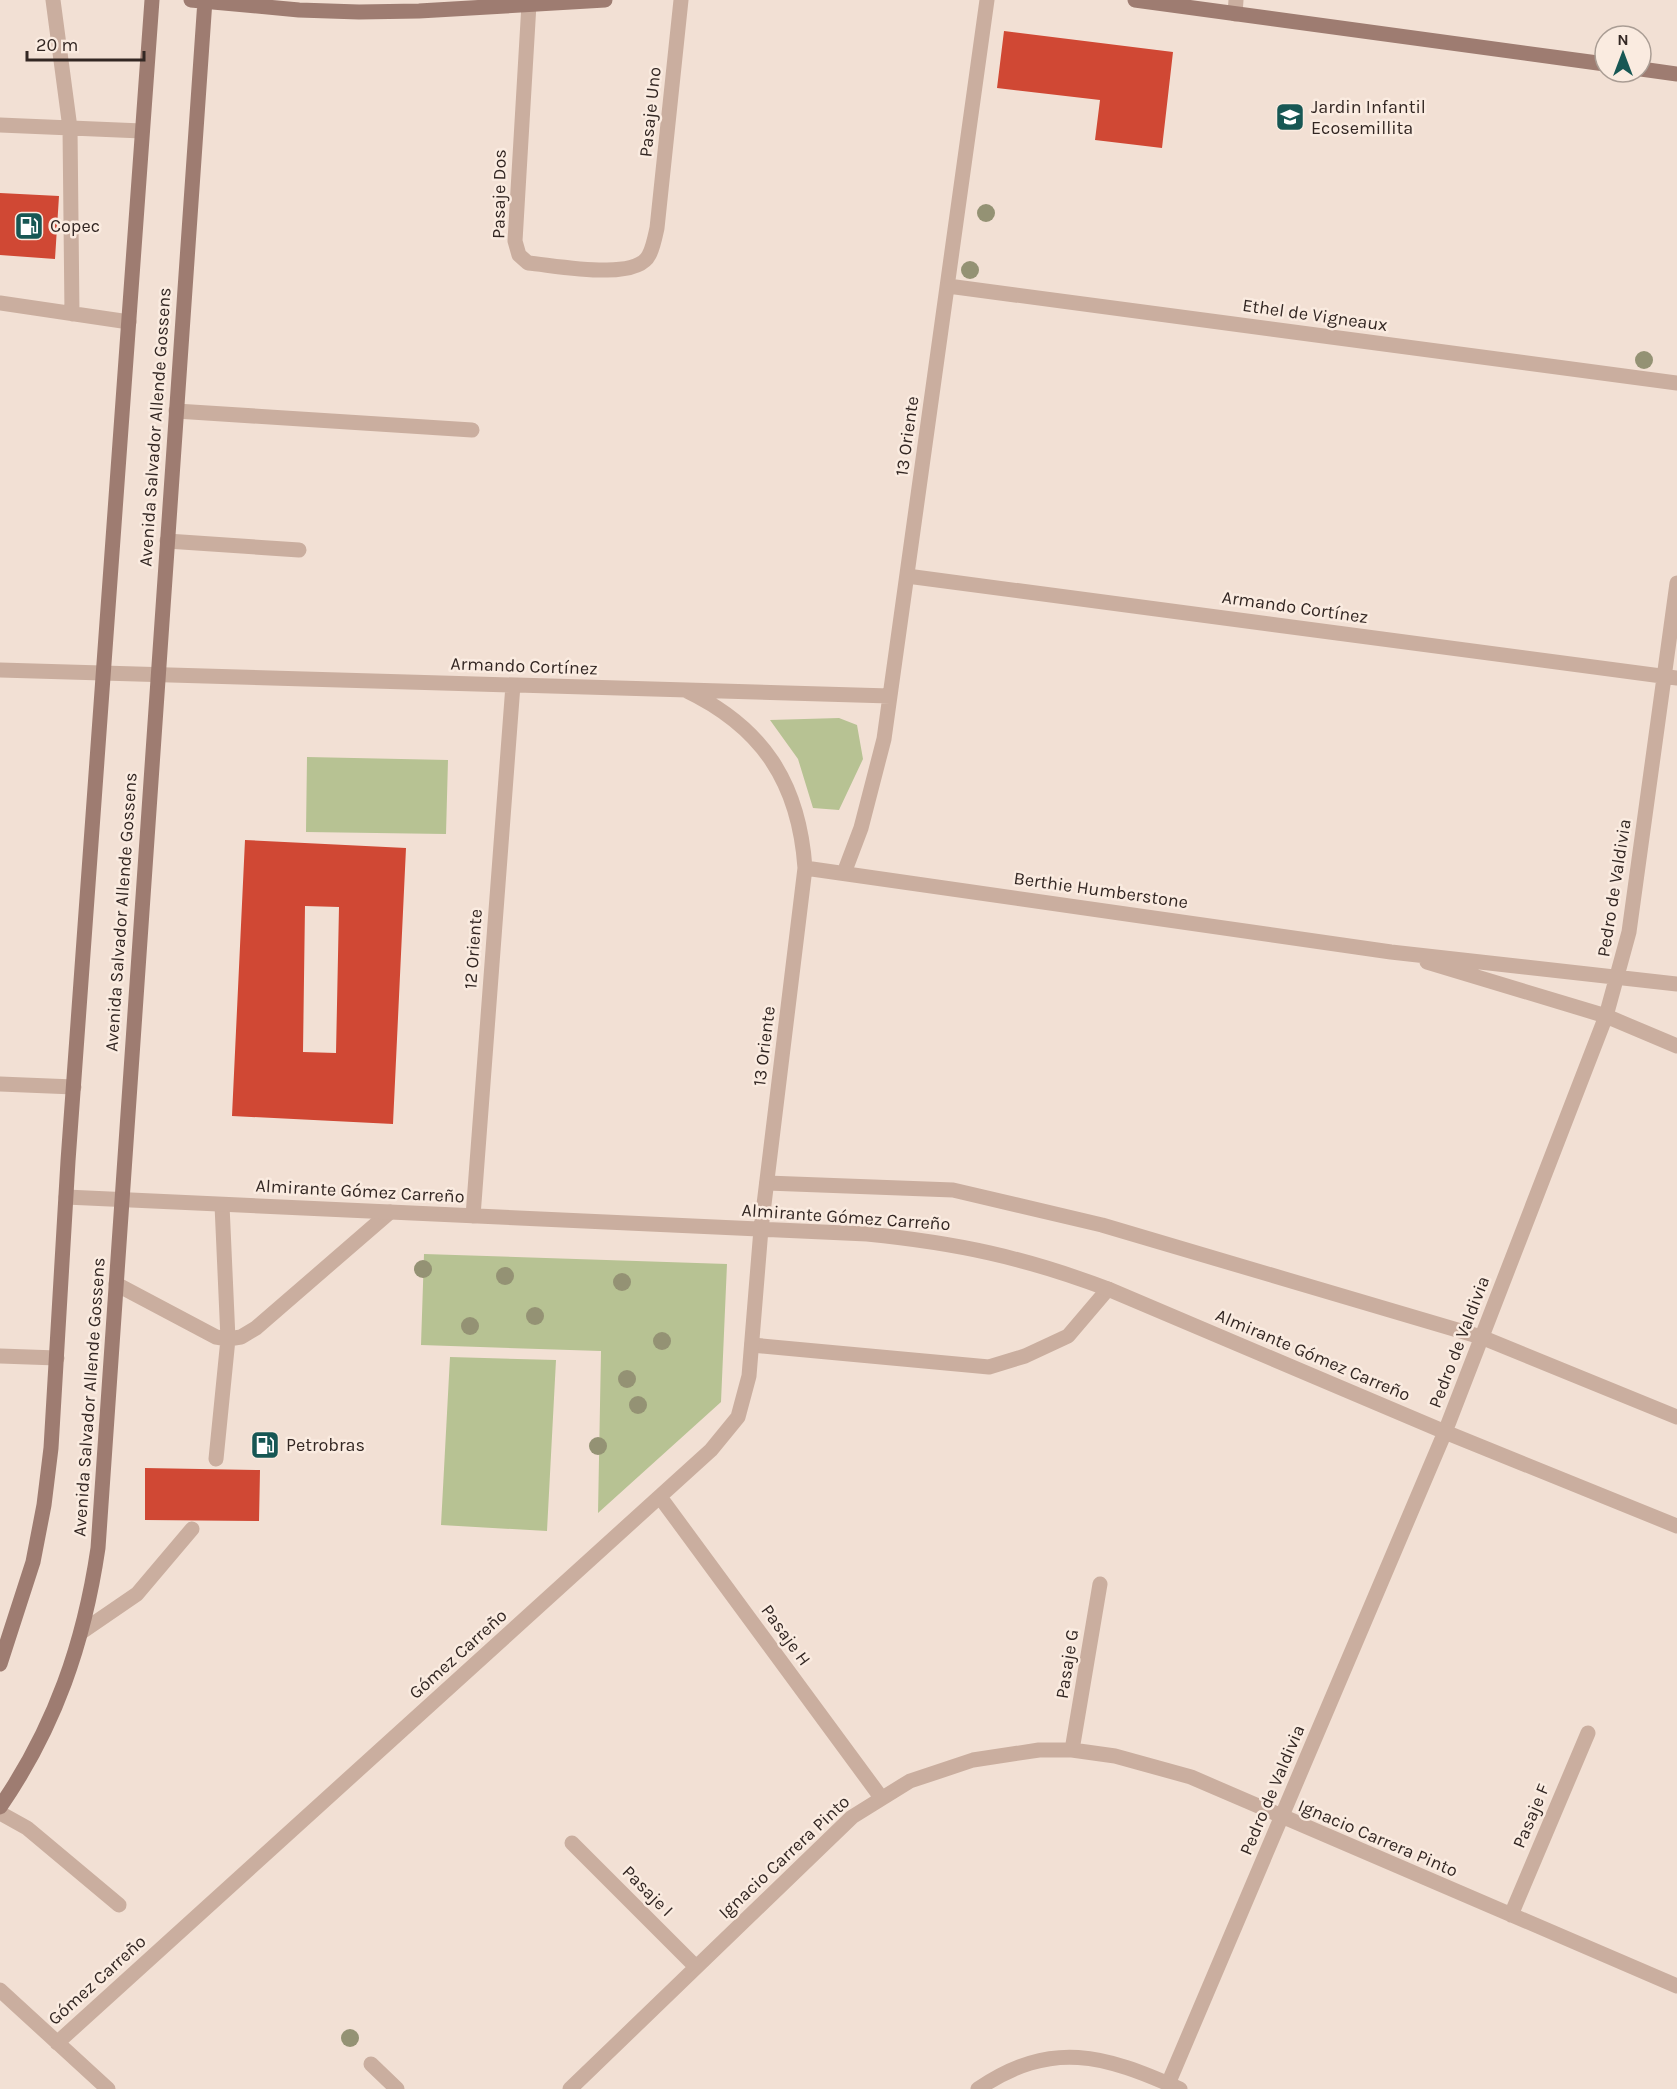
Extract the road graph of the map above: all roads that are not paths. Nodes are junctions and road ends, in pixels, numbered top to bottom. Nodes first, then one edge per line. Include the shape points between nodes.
1 (53, 0) edge
2 (152, 0) edge
3 (605, 0) edge
4 (681, 0) edge
5 (987, 0) edge
6 (1136, 0) edge
7 (200, 1) edge
8 (529, 4) junction
9 (419, 6) edge
10 (1235, 7) edge
11 (1593, 62) edge
12 (1653, 71) edge
13 (1677, 74) edge
14 (0, 125) edge
15 (70, 128) junction
16 (142, 131) junction
17 (657, 228) joint
18 (948, 286) junction
19 (0, 303) edge
20 (72, 314) junction
21 (129, 322) junction
22 (1677, 383) edge
23 (176, 411) junction
24 (472, 430) dead end
25 (167, 541) junction
26 (299, 550) dead end
27 (907, 576) junction
28 (1677, 583) edge
29 (0, 670) edge
30 (104, 673) junction
31 (158, 675) junction
32 (1671, 677) edge
33 (513, 685) junction
34 (685, 690) junction
35 (890, 696) junction
36 (805, 868) junction
37 (844, 873) junction
38 (1391, 952) junction
39 (1619, 976) junction
40 (1677, 984) edge
41 (1606, 1016) junction
42 (1677, 1046) edge
43 (0, 1084) edge
44 (74, 1087) junction
45 (766, 1183) junction
46 (66, 1197) junction
47 (121, 1200) junction
48 (222, 1204) junction
49 (390, 1212) junction
50 (473, 1216) junction
51 (761, 1229) junction
52 (116, 1284) junction
53 (1108, 1289) junction
54 (1481, 1338) junction
55 (228, 1339) junction
56 (752, 1345) junction
57 (0, 1356) edge
58 (57, 1358) junction
59 (1677, 1417) edge
60 (1444, 1432) junction
61 (216, 1459) dead end
62 (660, 1497) junction
63 (1677, 1526) edge
64 (192, 1529) dead end
65 (1100, 1584) dead end
66 (83, 1631) junction
67 (0, 1664) edge
68 (1588, 1733) dead end
69 (1072, 1750) junction
70 (880, 1797) junction
71 (0, 1807) edge
72 (0, 1813) edge
73 (1281, 1817) junction
74 (572, 1842) dead end
75 (118, 1905) dead end
76 (1511, 1915) junction
77 (696, 1967) junction
78 (1677, 1986) edge
79 (0, 1990) edge
80 (57, 2043) junction
81 (371, 2064) dead end
82 (1171, 2087) edge
83 (108, 2089) edge
84 (398, 2089) edge
85 (570, 2089) edge
86 (978, 2089) edge

1 - 15 street
2 - 16 main road, Avenida Salvador Allende Gossens
3 - 8 main road
4 - 17 street, Pasaje Uno
5 - 18 street, 13 Oriente
6 - 10 main road
7 - 9 main road via 299,10
7 - 23 main road, Avenida Salvador Allende Gossens
8 - 9 main road
8 - 17 street, Pasaje Dos via 516,229 519,255 528,263 629,269 649,257
10 - 11 main road
12 - 13 main road
14 - 15 street
15 - 16 street
15 - 20 street
16 - 21 main road, Avenida Salvador Allende Gossens
18 - 22 street, Ethel de Vigneaux
18 - 27 street, 13 Oriente
19 - 20 street
20 - 21 street
21 - 30 main road, Avenida Salvador Allende Gossens
23 - 24 street
23 - 25 main road, Avenida Salvador Allende Gossens
25 - 26 street
25 - 31 main road, Avenida Salvador Allende Gossens
27 - 32 street, Armando Cortínez
27 - 35 street, 13 Oriente
28 - 32 street, Pedro de Valdivia
29 - 30 street, Armando Cortínez
30 - 31 street, Armando Cortínez
30 - 44 main road, Avenida Salvador Allende Gossens
31 - 33 street, Armando Cortínez
31 - 47 main road, Avenida Salvador Allende Gossens
32 - 39 street, Pedro de Valdivia
33 - 34 street, Armando Cortínez
33 - 50 street, 12 Oriente
34 - 35 street, Armando Cortínez
34 - 36 street, 13 Oriente via 735,720 774,763 798,813
35 - 37 street, 13 Oriente via 875,782
36 - 37 street, Berthie Humberstone
36 - 45 street, 13 Oriente
37 - 38 street, Berthie Humberstone
38 - 39 street, Berthie Humberstone
38 - 41 street, Berthie Humberstone
39 - 40 street, Berthie Humberstone
39 - 41 street, Pedro de Valdivia
41 - 42 street, Berthie Humberstone
41 - 54 street, Pedro de Valdivia
43 - 44 street
44 - 46 main road, Avenida Salvador Allende Gossens
45 - 51 street, 13 Oriente
45 - 54 street via 953,1190 1102,1225
46 - 47 street, Almirante Gómez Carreño
46 - 58 main road, Avenida Salvador Allende Gossens
47 - 48 street, Almirante Gómez Carreño
47 - 52 main road, Avenida Salvador Allende Gossens
48 - 49 street, Almirante Gómez Carreño
48 - 55 street
49 - 50 street, Almirante Gómez Carreño
49 - 55 street via 256,1328 242,1337
50 - 51 street, Almirante Gómez Carreño
51 - 53 street, Almirante Gómez Carreño via 931,1240 1052,1268
51 - 56 street, Gómez Carreño
52 - 55 street via 216,1338
52 - 66 main road, Avenida Salvador Allende Gossens via 98,1548
53 - 56 street via 1068,1336 989,1367
53 - 60 street, Almirante Gómez Carreño
54 - 59 street
54 - 60 street, Pedro de Valdivia
55 - 61 street
56 - 62 street, Gómez Carreño via 738,1417 711,1450
57 - 58 street
58 - 67 main road, Avenida Salvador Allende Gossens via 44,1505 24,1595
60 - 63 street, Almirante Gómez Carreño
60 - 73 street, Pedro de Valdivia
62 - 70 street, Pasaje H
62 - 80 street, Gómez Carreño
64 - 66 street via 137,1594
65 - 69 street, Pasaje G
66 - 71 main road, Avenida Salvador Allende Gossens via 71,1671 38,1748
68 - 76 street, Pasaje F
69 - 70 street, Ignacio Carrera Pinto via 1006,1753 973,1760 920,1777
69 - 73 street, Ignacio Carrera Pinto via 1150,1763
70 - 77 street, Ignacio Carrera Pinto via 852,1817
72 - 75 street via 27,1828
73 - 76 street, Ignacio Carrera Pinto
73 - 82 street, Pedro de Valdivia
74 - 77 street, Pasaje I
76 - 78 street, Ignacio Carrera Pinto
77 - 85 street, Ignacio Carrera Pinto
79 - 80 street
80 - 83 street
81 - 84 street
82 - 86 street via 1129,2066 1106,2060 1057,2057 1005,2073

